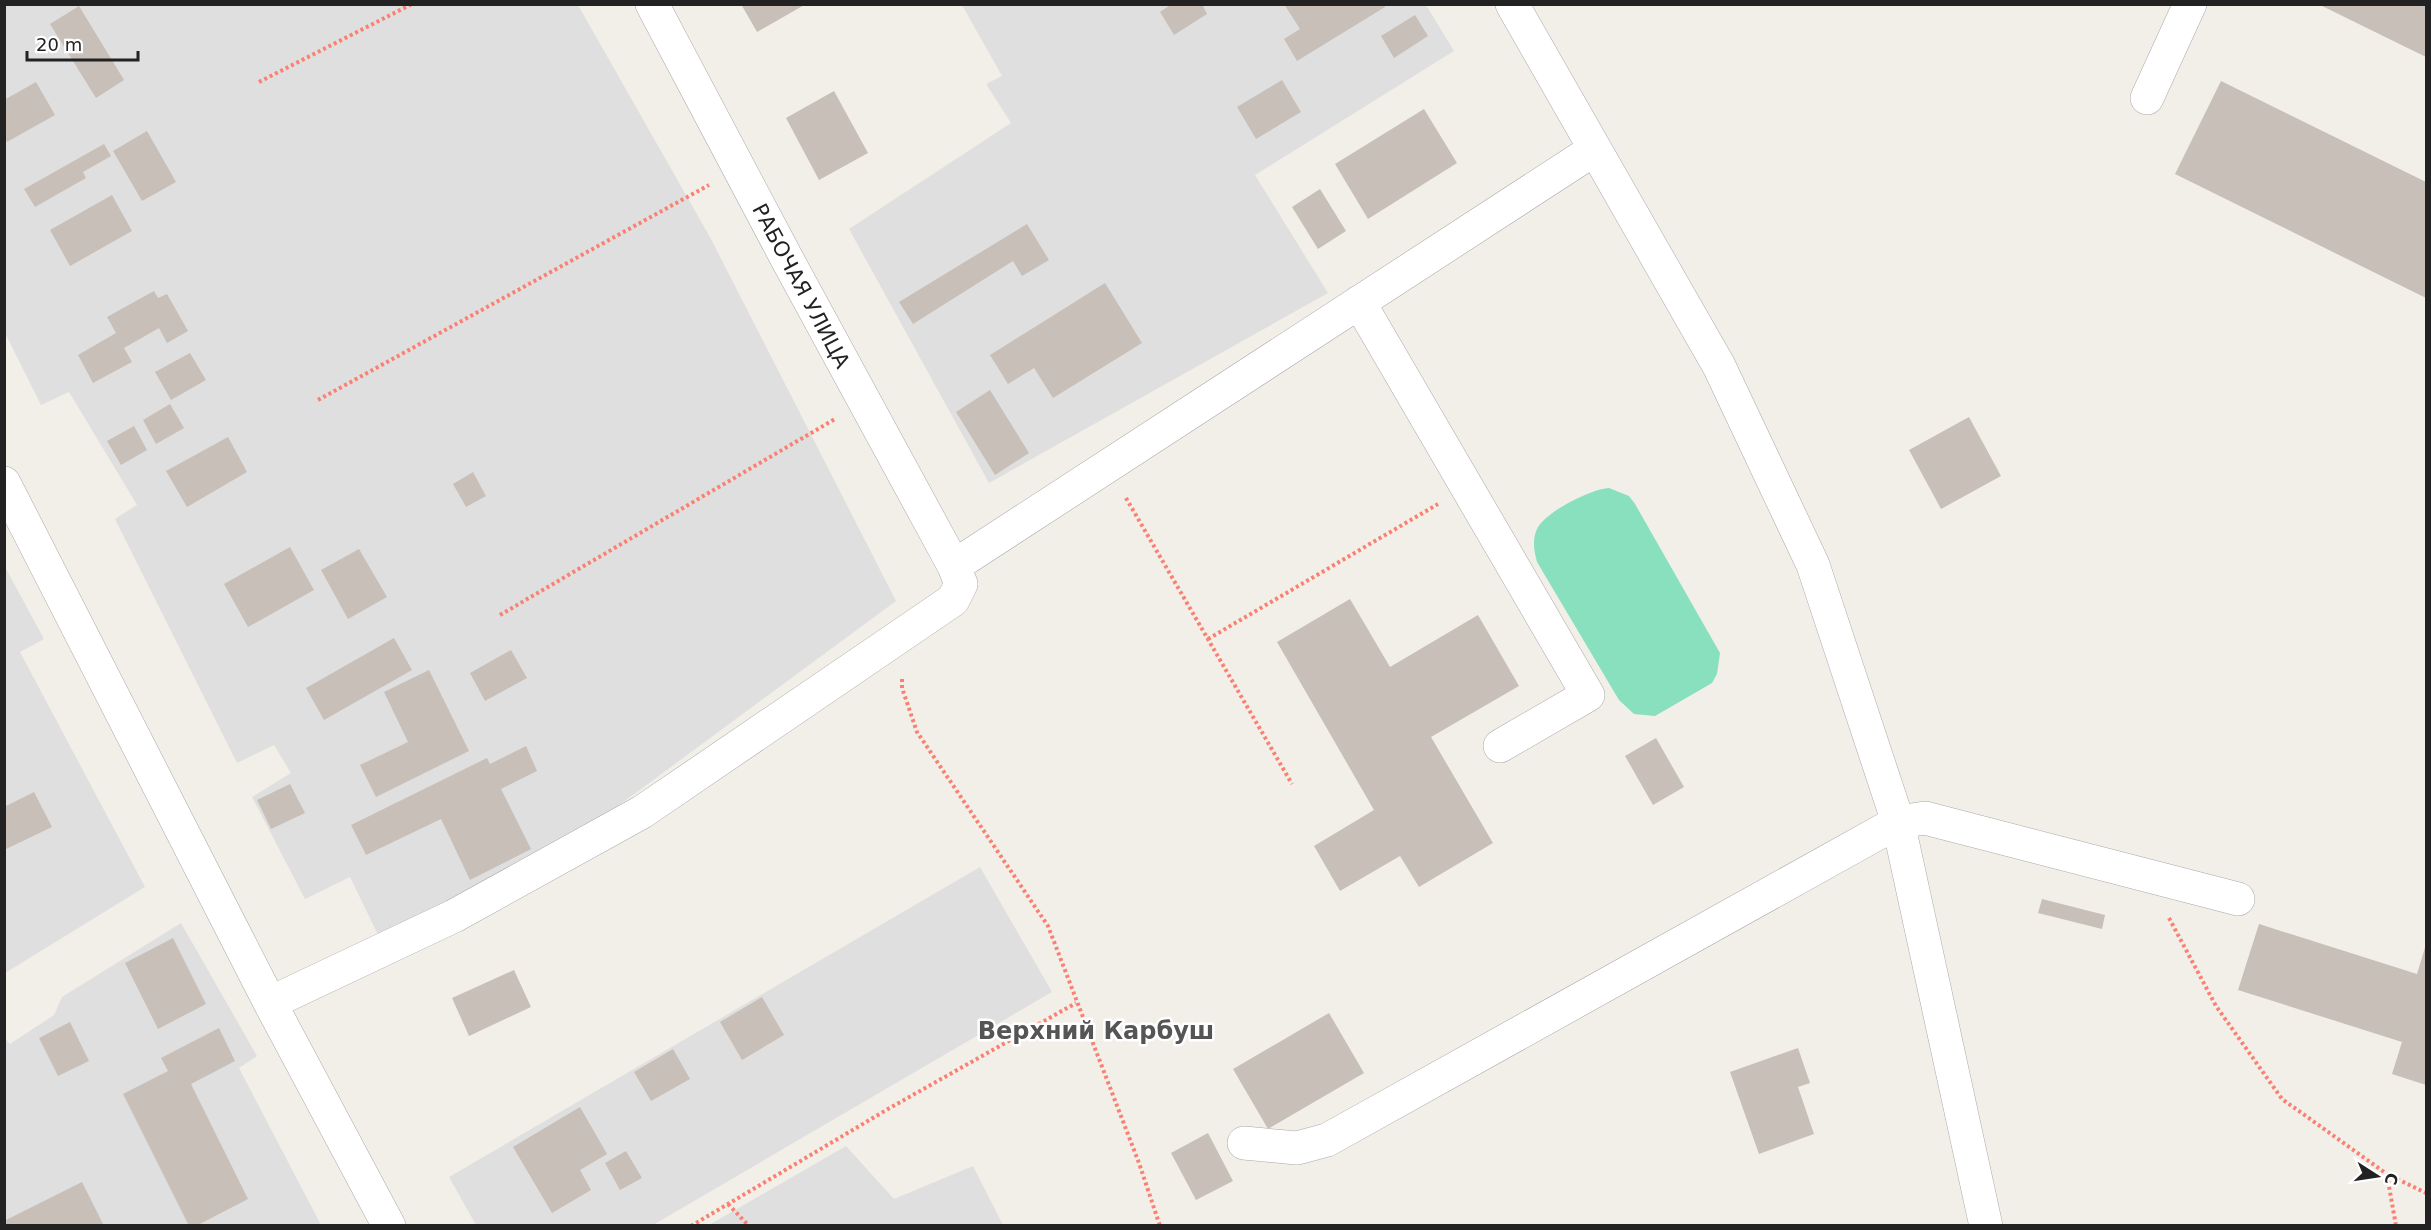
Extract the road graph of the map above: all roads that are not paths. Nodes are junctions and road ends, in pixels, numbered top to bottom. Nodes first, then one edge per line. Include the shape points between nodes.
1 (652, 4) edge
2 (1512, 4) edge
3 (2190, 4) edge
4 (2147, 98) dead end
5 (1595, 149) junction
6 (1359, 302) junction
7 (4, 483) edge
8 (954, 566) junction
9 (1500, 746) dead end
10 (1898, 822) junction
11 (2238, 900) dead end
12 (270, 1003) junction
13 (1244, 1143) dead end
14 (389, 1226) edge
15 (1986, 1226) edge

1 - 8 street, РАБОЧАЯ УЛИЦА
2 - 5 street
3 - 4 street
5 - 6 street
5 - 10 street via 1719,366 1813,566
6 - 8 street
6 - 9 street via 1588,695
7 - 12 street
8 - 12 street via 961,584 953,600 642,812 454,916
10 - 11 street via 1925,818
10 - 13 street via 1327,1140 1297,1148
10 - 15 street
12 - 14 street

